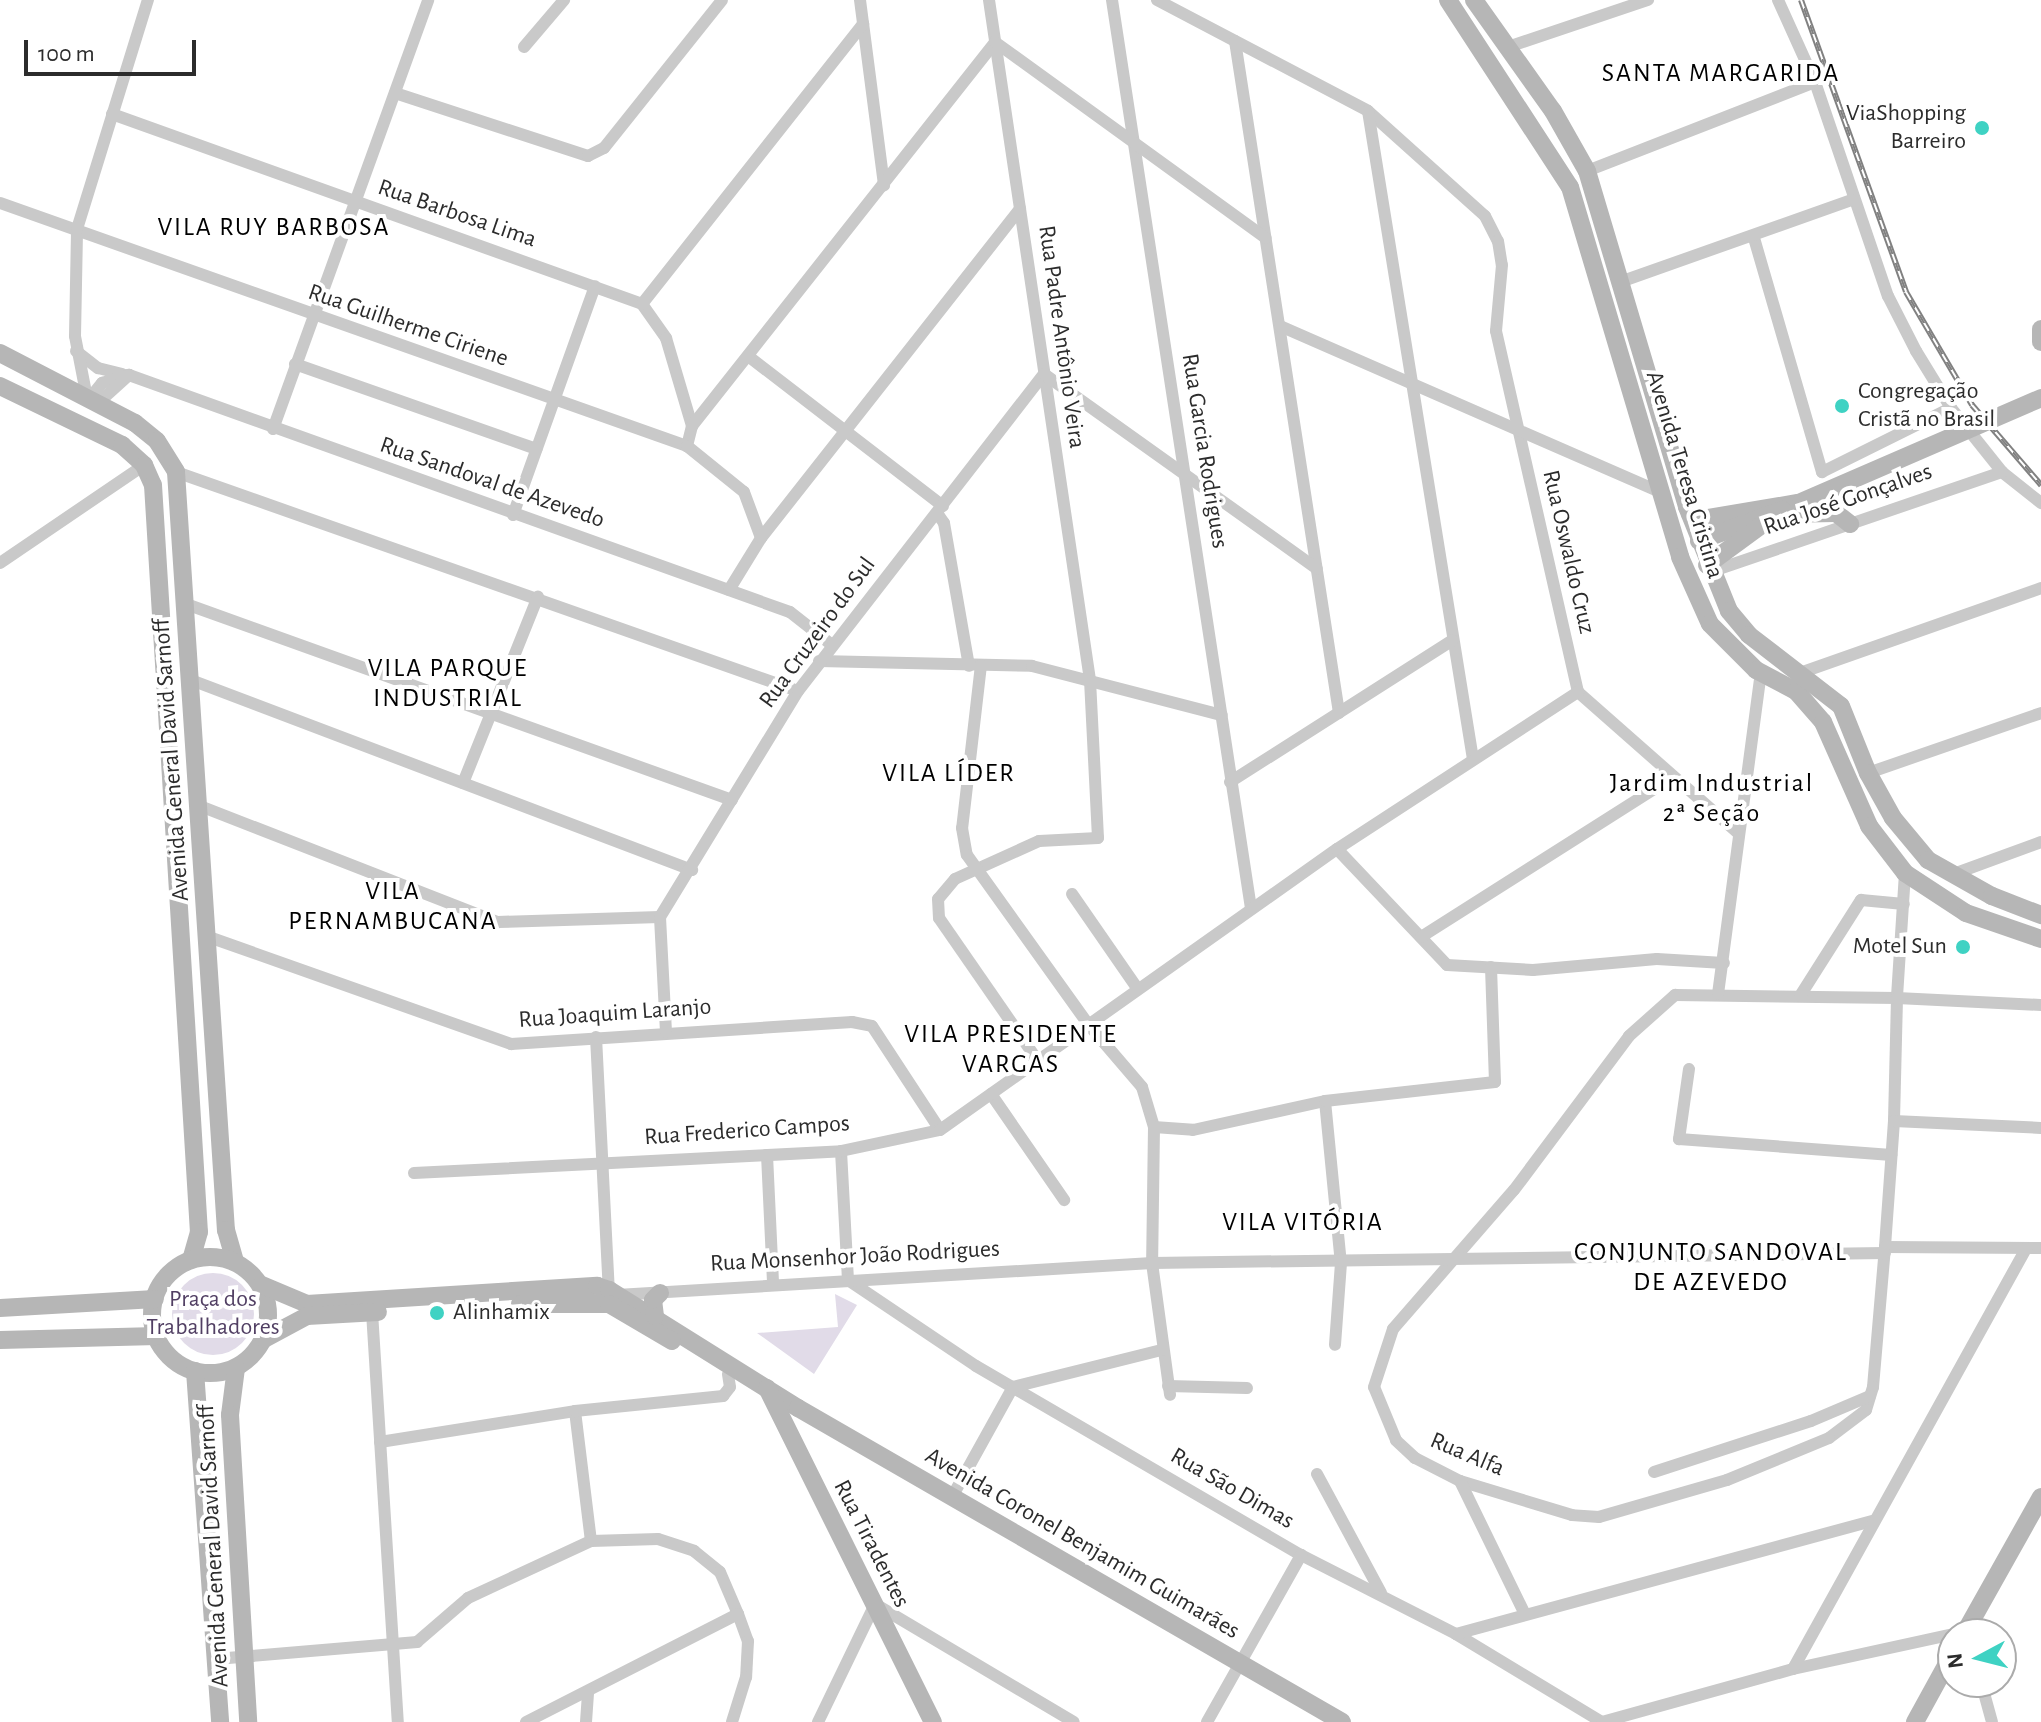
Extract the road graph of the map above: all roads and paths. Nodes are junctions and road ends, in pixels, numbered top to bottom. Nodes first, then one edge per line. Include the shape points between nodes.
1 (148, 0) edge
2 (428, 0) edge
3 (564, 0) edge
4 (722, 0) edge
5 (860, 0) edge
6 (989, 0) edge
7 (1112, 0) edge
8 (1157, 0) edge
9 (1448, 0) edge
10 (1474, 0) edge
11 (1648, 0) edge
12 (1778, 0) edge
13 (863, 24) junction
14 (1235, 41) junction
15 (995, 42) junction
16 (524, 47) dead end
17 (1505, 48) junction
18 (1815, 82) junction
19 (395, 93) junction
20 (1368, 111) junction
21 (112, 114) junction
22 (1134, 146) junction
23 (1587, 171) junction
24 (884, 185) junction
25 (1852, 200) junction
26 (355, 201) junction
27 (0, 203) edge
28 (1020, 209) junction
29 (77, 229) junction
30 (1266, 238) junction
31 (1754, 238) junction
32 (1620, 282) junction
33 (595, 286) junction
34 (642, 304) junction
35 (312, 315) junction
36 (1280, 326) junction
37 (2041, 329) edge
38 (2041, 342) edge
39 (76, 351) junction
40 (0, 353) edge
41 (748, 356) junction
42 (295, 364) junction
43 (1044, 374) junction
44 (129, 375) junction
45 (1411, 384) junction
46 (0, 386) edge
47 (2041, 398) edge
48 (92, 400) junction
49 (553, 400) junction
50 (1951, 408) junction
51 (72, 420) junction
52 (692, 426) junction
53 (273, 429) junction
54 (847, 429) junction
55 (1516, 432) junction
56 (687, 446) junction
57 (537, 449) junction
58 (144, 465) junction
59 (176, 472) junction
60 (2002, 472) junction
61 (1185, 473) junction
62 (153, 485) junction
63 (1663, 493) junction
64 (1800, 502) junction
65 (2041, 503) edge
66 (940, 510) junction
67 (1690, 514) junction
68 (513, 515) junction
69 (1769, 516) junction
70 (1850, 524) junction
71 (761, 538) junction
72 (1699, 541) junction
73 (0, 563) edge
74 (1708, 568) junction
75 (1317, 569) junction
76 (2041, 588) edge
77 (729, 590) junction
78 (538, 596) junction
79 (186, 604) junction
80 (1453, 640) junction
81 (832, 645) junction
82 (819, 661) junction
83 (975, 666) junction
84 (1761, 673) junction
85 (1800, 673) junction
86 (191, 680) junction
87 (1090, 680) junction
88 (798, 691) junction
89 (1578, 692) junction
90 (488, 710) junction
91 (1339, 713) junction
92 (2041, 713) edge
93 (1222, 715) junction
94 (1473, 759) junction
95 (1868, 773) junction
96 (1673, 777) junction
97 (1230, 782) junction
98 (463, 783) junction
99 (732, 800) junction
100 (200, 806) junction
101 (1738, 833) junction
102 (2041, 842) edge
103 (1337, 849) junction
104 (692, 870) junction
105 (974, 870) junction
106 (1905, 873) junction
107 (1951, 875) junction
108 (1072, 894) dead end
109 (1904, 904) junction
110 (1251, 908) junction
111 (2041, 915) edge
112 (660, 917) junction
113 (206, 936) junction
114 (1421, 937) junction
115 (2041, 939) edge
116 (1724, 963) junction
117 (1491, 967) junction
118 (1137, 988) junction
119 (1718, 994) junction
120 (1800, 996) junction
121 (1897, 998) junction
122 (2041, 1005) edge
123 (1088, 1024) junction
124 (666, 1032) junction
125 (596, 1037) junction
126 (1038, 1061) junction
127 (1689, 1069) dead end
128 (991, 1094) junction
129 (1325, 1101) junction
130 (1894, 1121) junction
131 (1154, 1127) junction
132 (2041, 1128) edge
133 (940, 1130) junction
134 (841, 1151) junction
135 (767, 1155) junction
136 (1891, 1155) junction
137 (601, 1161) junction
138 (414, 1173) dead end
139 (1064, 1200) dead end
140 (2026, 1248) junction
141 (2041, 1248) edge
142 (1885, 1250) junction
143 (1458, 1256) junction
144 (191, 1260) junction
145 (235, 1262) junction
146 (1152, 1263) junction
147 (1341, 1263) junction
148 (848, 1280) junction
149 (773, 1284) junction
150 (262, 1285) junction
151 (660, 1293) junction
152 (612, 1297) junction
153 (155, 1299) junction
154 (0, 1308) edge
155 (372, 1312) junction
156 (655, 1316) junction
157 (157, 1336) junction
158 (264, 1339) junction
159 (0, 1340) edge
160 (1335, 1345) dead end
161 (1161, 1350) junction
162 (236, 1368) junction
163 (195, 1371) junction
164 (728, 1374) junction
165 (1013, 1387) junction
166 (1247, 1388) dead end
167 (769, 1395) junction
168 (1870, 1396) junction
169 (575, 1411) junction
170 (380, 1442) junction
171 (1654, 1472) dead end
172 (1317, 1474) dead end
173 (1460, 1481) junction
174 (952, 1497) junction
175 (2041, 1497) edge
176 (1873, 1521) junction
177 (591, 1541) junction
178 (1301, 1555) junction
179 (1381, 1593) junction
180 (875, 1604) junction
181 (738, 1614) junction
182 (1525, 1614) junction
183 (1974, 1618) edge
184 (1456, 1634) junction
185 (1937, 1638) edge
186 (395, 1646) junction
187 (244, 1657) junction
188 (216, 1659) junction
189 (1240, 1663) junction
190 (1793, 1669) junction
191 (1937, 1682) edge
192 (588, 1692) junction
193 (1985, 1698) edge
194 (220, 1722) edge
195 (248, 1722) edge
196 (398, 1722) edge
197 (526, 1722) edge
198 (586, 1722) edge
199 (732, 1722) edge
200 (818, 1722) edge
201 (933, 1722) edge
202 (1074, 1722) edge
203 (1207, 1722) edge
204 (1342, 1722) edge
205 (1602, 1722) edge
206 (1915, 1722) edge
207 (1992, 1722) edge

1 - 21 street
2 - 19 street
3 - 16 street
4 - 19 street via 604,148 588,156
5 - 13 street
6 - 15 street, Rua Padre Antônio Veira
7 - 22 street, Rua Garcia Rodrigues
8 - 14 street
9 - 63 street, Avenida Teresa Cristina via 1570,187
10 - 17 street, Avenida Teresa Cristina
11 - 17 street
12 - 18 street
13 - 24 street
13 - 34 street
14 - 20 street
14 - 30 street
15 - 22 street
15 - 24 street
15 - 28 street, Rua Padre Antônio Veira
17 - 23 street, Avenida Teresa Cristina via 1553,111
18 - 23 street
18 - 25 street
19 - 26 street
20 - 45 street
20 - 55 street, Rua Oswaldo Cruz via 1485,216 1498,241 1502,265 1496,331
21 - 26 street, Rua Barbosa Lima
21 - 29 street
22 - 30 street
22 - 61 street, Rua Garcia Rodrigues
23 - 32 street, Avenida Teresa Cristina
24 - 41 street
25 - 31 street
25 - 50 street via 1888,296
26 - 33 street, Rua Barbosa Lima
26 - 35 street
27 - 29 street, Rua Guilherme Ciriene
28 - 43 street, Rua Padre Antônio Veira
28 - 54 street
29 - 35 street, Rua Guilherme Ciriene
29 - 39 street
30 - 36 street
31 - 32 street
31 - 50 street via 1822,472
32 - 67 street, Avenida Teresa Cristina
33 - 34 street, Rua Barbosa Lima
33 - 49 street
34 - 52 street via 666,338
35 - 42 street
35 - 49 street, Rua Guilherme Ciriene
36 - 45 street
36 - 75 street
37 - 38 street
39 - 44 street, Rua Sandoval de Azevedo via 98,368
39 - 48 street
40 - 48 street, Avenida General David Sarnoff
41 - 52 street
41 - 54 street
42 - 53 street
42 - 57 street
43 - 61 street
43 - 66 street, Rua Cruzeiro do Sul
43 - 87 street, Rua Padre Antônio Veira
44 - 48 street
44 - 53 street, Rua Sandoval de Azevedo
45 - 55 street
45 - 80 street
46 - 51 street, Avenida General David Sarnoff
47 - 64 street, bridge
48 - 51 street
48 - 59 street, Avenida General David Sarnoff via 157,441
49 - 56 street, Rua Guilherme Ciriene
49 - 57 street
50 - 60 street
51 - 58 street, Avenida General David Sarnoff via 122,445
52 - 56 street
53 - 68 street, Rua Sandoval de Azevedo
54 - 66 street
54 - 71 street
55 - 63 street
55 - 89 street, Rua Oswaldo Cruz
56 - 71 street, Rua Guilherme Ciriene via 744,492
57 - 68 street
58 - 62 street, Avenida General David Sarnoff
58 - 73 street
59 - 62 street via 168,484
59 - 78 street
59 - 79 street, Avenida General David Sarnoff
60 - 65 street
60 - 70 street, Rua José Gonçalves
61 - 75 street
61 - 93 street, Rua Garcia Rodrigues
62 - 144 street, Avenida General David Sarnoff via 199,1232
63 - 72 street via 1674,502 1688,537
63 - 84 street, Avenida Teresa Cristina via 1680,557 1710,624
64 - 67 street via 1702,519
64 - 69 street
66 - 81 street, Rua Cruzeiro do Sul
66 - 83 street
67 - 72 street, Avenida Teresa Cristina
68 - 77 street, Rua Sandoval de Azevedo
69 - 70 street via 1836,513
69 - 72 street
69 - 74 street
70 - 74 street, Rua José Gonçalves
71 - 77 street
72 - 74 street, Avenida Teresa Cristina
74 - 85 street, Avenida Teresa Cristina via 1729,611 1749,635
75 - 91 street
76 - 85 street
77 - 81 street, Rua Sandoval de Azevedo via 790,612
78 - 88 street
78 - 90 street
79 - 86 street, Avenida General David Sarnoff
79 - 90 street
80 - 91 street
80 - 94 street
81 - 82 street, Rua Cruzeiro do Sul
82 - 83 street
82 - 88 street, Rua Cruzeiro do Sul
83 - 87 street via 1032,666
83 - 105 street via 962,828
84 - 101 street
84 - 106 street, Avenida Teresa Cristina via 1796,691 1823,722 1869,826
85 - 95 street, Avenida Teresa Cristina via 1841,706
86 - 98 street
86 - 100 street, Avenida General David Sarnoff
87 - 93 street
87 - 105 street, Rua Padre Antônio Veira via 1098,838 1057,836
88 - 99 street, Rua Cruzeiro do Sul
89 - 94 street, Rua Frederico Campos
89 - 96 street
90 - 98 street
90 - 99 street
91 - 97 street
92 - 95 street
93 - 97 street, Rua Garcia Rodrigues
94 - 103 street, Rua Frederico Campos
95 - 107 street, Avenida Teresa Cristina via 1910,839
96 - 101 street
96 - 114 street
97 - 110 street, Rua Garcia Rodrigues
98 - 104 street
99 - 104 street, Rua Cruzeiro do Sul
100 - 112 street via 498,922
100 - 113 street, Avenida General David Sarnoff
101 - 116 street
102 - 107 street
103 - 110 street, Rua Frederico Campos
103 - 114 street
104 - 112 street, Rua Cruzeiro do Sul
105 - 123 street
105 - 126 street via 955,879 938,899 942,931
106 - 109 street, Rua Alfa
106 - 115 street, Avenida Teresa Cristina via 1966,913
107 - 111 street, Avenida Teresa Cristina
108 - 118 street
109 - 120 street via 1861,900
109 - 121 street, Rua Alfa
110 - 118 street, Rua Frederico Campos
112 - 124 street
113 - 125 street, Rua Joaquim Laranjo via 491,1041
113 - 145 street, Avenida General David Sarnoff via 226,1230
114 - 117 street via 1447,965
116 - 117 street via 1657,959 1562,969
116 - 119 street
117 - 129 street via 1495,1082
118 - 123 street, Rua Frederico Campos
119 - 120 street, Rua Alfa
119 - 143 street, Rua Alfa via 1675,995 1629,1036
120 - 121 street, Rua Alfa
121 - 122 street
121 - 130 street, Rua Alfa
123 - 126 street, Rua Frederico Campos
123 - 131 street via 1142,1087
124 - 125 street, Rua Joaquim Laranjo
124 - 133 street, Rua Joaquim Laranjo via 852,1022 872,1026
125 - 137 street
126 - 128 street, Rua Frederico Campos
127 - 136 street via 1679,1139
128 - 133 street, Rua Frederico Campos
128 - 139 street
129 - 131 street via 1193,1130
129 - 147 street
130 - 132 street
130 - 136 street, Rua Alfa
131 - 146 street
133 - 134 street, Rua Frederico Campos
134 - 135 street, Rua Frederico Campos
134 - 148 street
135 - 137 street, Rua Frederico Campos
135 - 149 street
136 - 142 street, Rua Alfa
137 - 138 street, Rua Frederico Campos
137 - 152 street
140 - 141 street, Rua Monsenhor João Rodrigues
140 - 142 street, Rua Monsenhor João Rodrigues
140 - 176 street
142 - 143 street, Rua Monsenhor João Rodrigues
142 - 168 street, Rua Alfa
143 - 147 street, Rua Monsenhor João Rodrigues
143 - 173 street, Rua Alfa via 1393,1329 1374,1387 1396,1440 1415,1458
144 - 145 street via 213,1256
144 - 153 street via 163,1281
145 - 150 street
146 - 147 street, Rua Monsenhor João Rodrigues
146 - 148 street, Rua Monsenhor João Rodrigues
146 - 161 street
147 - 160 street
148 - 149 street, Rua Monsenhor João Rodrigues
148 - 165 street, Rua São Dimas
149 - 151 street, Rua Monsenhor João Rodrigues
150 - 152 street, Rua Monsenhor João Rodrigues via 307,1304 597,1286
150 - 158 street via 269,1319
151 - 152 street, Rua Monsenhor João Rodrigues
151 - 156 street via 653,1300
152 - 155 street, Rua Monsenhor João Rodrigues
152 - 156 street, Avenida Coronel Benjamim Guimarães
152 - 164 street, Avenida Coronel Benjamim Guimarães
153 - 154 street
153 - 157 street
155 - 158 street, Rua Monsenhor João Rodrigues via 307,1316
155 - 170 street
156 - 167 street, Avenida Coronel Benjamim Guimarães
157 - 159 street
157 - 163 street via 177,1362
158 - 162 street
161 - 165 street
161 - 166 street via 1169,1390
162 - 163 street
162 - 187 street, Avenida General David Sarnoff via 230,1415
163 - 188 street, Avenida General David Sarnoff
164 - 167 street, Avenida Coronel Benjamim Guimarães
164 - 169 street via 730,1387 723,1396
165 - 174 street
165 - 178 street, Rua São Dimas
167 - 174 street, Avenida Coronel Benjamim Guimarães
167 - 180 street, Rua Tiradentes
168 - 171 street via 1811,1421
168 - 173 street, Rua Alfa via 1851,1426 1829,1438 1621,1514 1572,1515
169 - 170 street
169 - 177 street
170 - 186 street
172 - 179 street
173 - 182 street
174 - 189 street, Avenida Coronel Benjamim Guimarães
175 - 183 street
176 - 182 street
176 - 190 street
177 - 181 street via 658,1539 694,1551 720,1572
177 - 186 street via 468,1598 429,1635
178 - 179 street, Rua São Dimas
178 - 189 street
179 - 184 street, Rua São Dimas
180 - 200 street
180 - 201 street, Rua Tiradentes
180 - 202 street
181 - 192 street
181 - 199 street via 748,1641 746,1677
182 - 184 street
184 - 205 street, Rua São Dimas
185 - 190 street
186 - 187 street
186 - 196 street
187 - 188 street
187 - 195 street, Avenida General David Sarnoff
188 - 194 street, Avenida General David Sarnoff
189 - 203 street
189 - 204 street, Avenida Coronel Benjamim Guimarães
190 - 205 street
191 - 206 street
192 - 197 street
192 - 198 street
193 - 207 street

